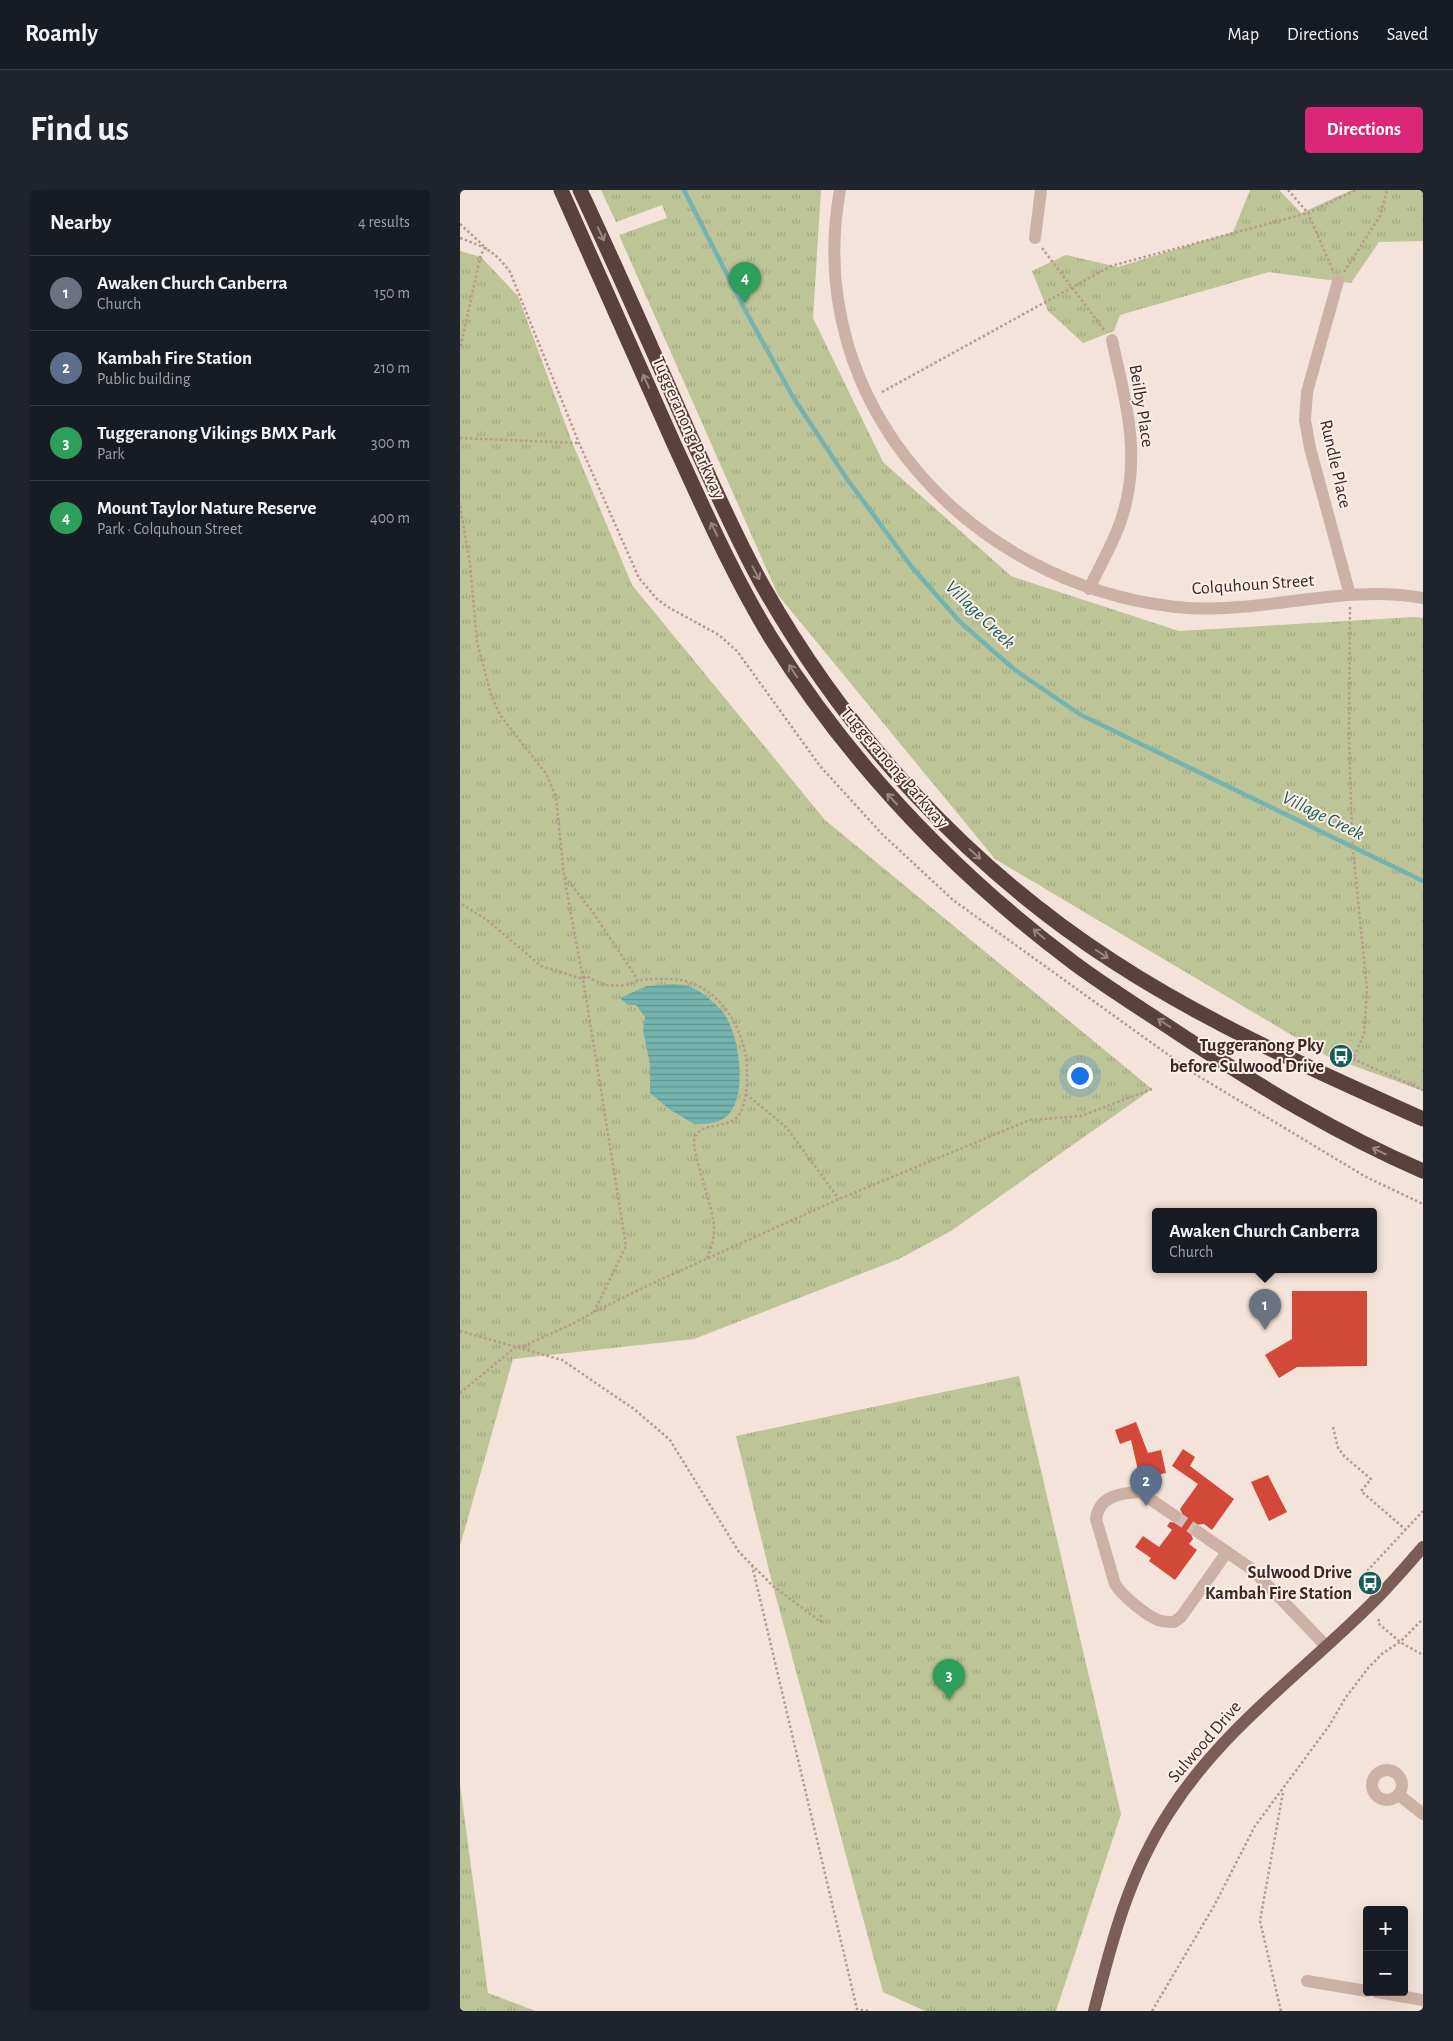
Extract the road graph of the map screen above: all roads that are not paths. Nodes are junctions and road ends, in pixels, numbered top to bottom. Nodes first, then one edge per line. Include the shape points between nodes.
1 (561, 190) edge
2 (580, 190) edge
3 (840, 190) edge
4 (1041, 190) edge
5 (1035, 238) road end
6 (1338, 281) road end
7 (1112, 340) road end
8 (1089, 589) junction
9 (1350, 595) junction
10 (1423, 598) edge
11 (1423, 1119) edge
12 (1423, 1171) edge
13 (1175, 1516) tunnel mouth
14 (1198, 1532) tunnel mouth
15 (1423, 1547) edge
16 (1227, 1552) junction
17 (1326, 1646) junction
18 (1400, 1795) dead end
19 (1423, 1814) edge
20 (1307, 1981) dead end
21 (1363, 1990) edge
22 (1400, 1996) edge
23 (1423, 2000) edge
24 (1094, 2011) edge

12 -> 1 highway, Tuggeranong Parkway via 1284,1101 1072,962 982,887 926,835 877,782 819,711 770,636 737,577
2 -> 11 highway, Tuggeranong Parkway via 720,499 764,588 840,705 916,798 1001,877 1070,933 1158,990 1277,1052
3 - 8 street, Colquhoun Street via 834,252 837,296 846,340 862,384 893,441 920,476 986,535 1025,560
4 - 5 street
6 - 9 street, Rundle Place via 1307,392 1306,420 1310,448
7 - 8 street, Beilby Place via 1131,429 1132,461 1129,493 1120,523
8 - 9 street, Colquhoun Street via 1132,600 1198,608 1242,607
9 - 10 street, Colquhoun Street
13 - 16 street via 1140,1492 1111,1496 1097,1510 1096,1519 1119,1592 1153,1617 1174,1622 1181,1617
14 - 16 street
15 - 17 main road, Sulwood Drive via 1381,1594
16 - 17 street via 1253,1570
17 - 24 main road, Sulwood Drive via 1242,1723 1207,1760 1170,1810 1149,1847 1126,1900 1114,1932
18 - 19 street
20 - 21 street
22 - 23 street

